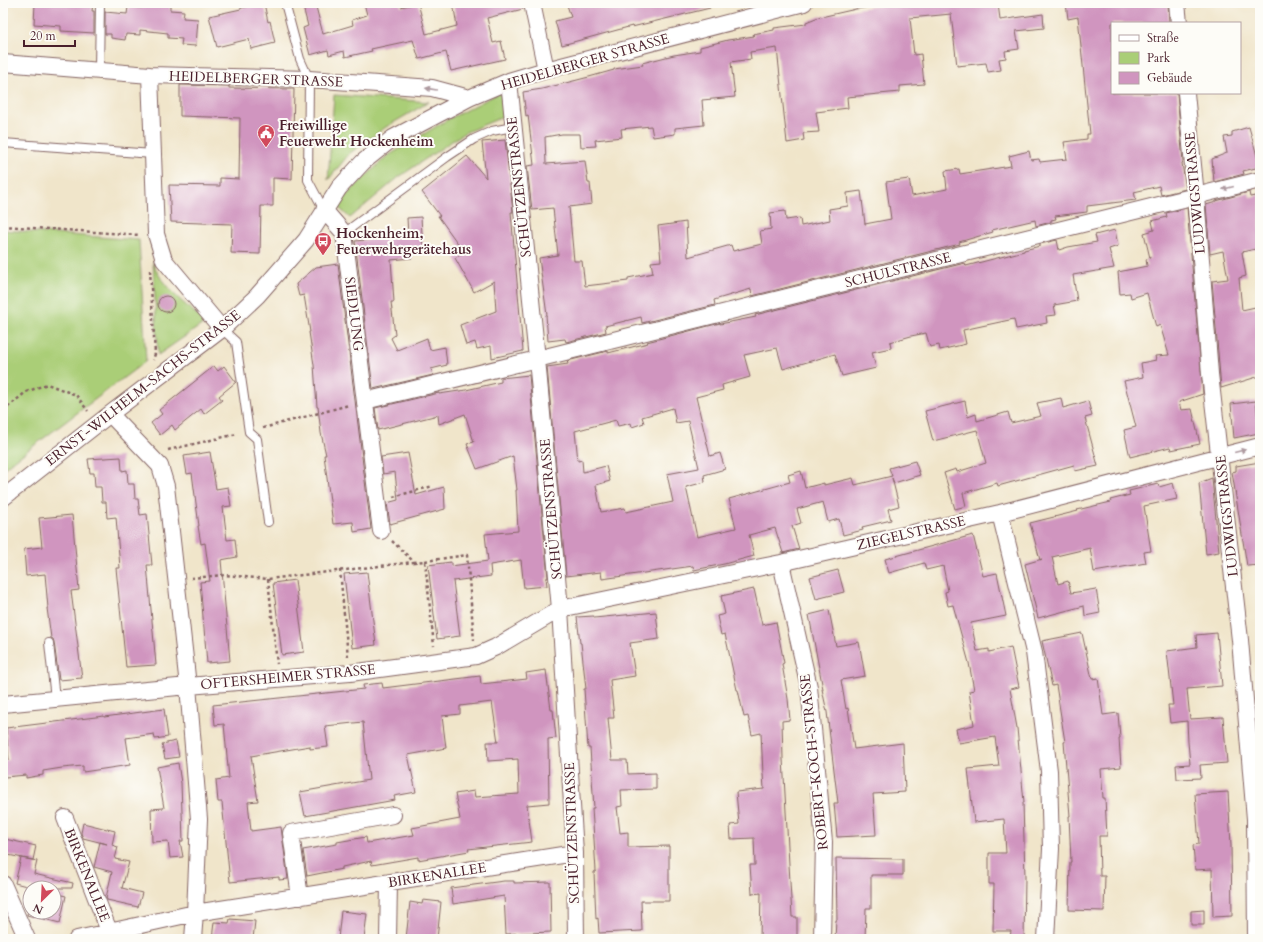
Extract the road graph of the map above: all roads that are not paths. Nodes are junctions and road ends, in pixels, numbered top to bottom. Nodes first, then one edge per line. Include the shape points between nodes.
1 (100, 3) edge
2 (285, 3) edge
3 (532, 3) edge
4 (804, 3) edge
5 (1177, 3) edge
6 (1179, 22) edge
7 (3, 63) edge
8 (546, 70) junction
9 (99, 71) junction
10 (150, 75) junction
11 (309, 79) junction
12 (509, 81) junction
13 (1186, 94) edge
14 (469, 98) junction
15 (513, 127) junction
16 (3, 143) edge
17 (153, 154) junction
18 (1260, 180) edge
19 (1196, 196) junction
20 (324, 210) junction
21 (344, 233) junction
22 (222, 329) junction
23 (537, 359) junction
24 (365, 401) junction
25 (110, 414) junction
26 (1260, 446) edge
27 (1220, 456) junction
28 (3, 498) edge
29 (1000, 513) junction
30 (268, 522) dead end
31 (382, 531) road end
32 (781, 563) junction
33 (560, 609) junction
34 (49, 643) dead end
35 (188, 686) junction
36 (55, 699) junction
37 (3, 704) edge
38 (393, 815) dead end
39 (65, 818) dead end
40 (1258, 819) edge
41 (575, 853) junction
42 (389, 883) junction
43 (3, 884) edge
44 (300, 897) junction
45 (195, 913) junction
46 (109, 931) junction
47 (26, 939) edge
48 (77, 939) edge
49 (193, 939) edge
50 (388, 939) edge
51 (576, 939) edge
52 (822, 939) edge
53 (1046, 939) edge
54 (1256, 939) edge

1 - 9 lane
2 - 11 lane via 300,59
3 - 8 street
4 - 8 street, HEIDELBERGER STRASSE
5 - 6 street
7 - 9 street, HEIDELBERGER STRASSE
8 - 12 street, HEIDELBERGER STRASSE
9 - 10 street, HEIDELBERGER STRASSE
10 - 11 street, HEIDELBERGER STRASSE
10 - 17 street, HEIDELBERGER STRASSE
14 -> 11 street, HEIDELBERGER STRASSE via 432,88
11 - 20 lane via 308,180
12 - 14 street, HEIDELBERGER STRASSE
12 - 15 street, SCHÜTZENSTRASSE
13 - 19 street, LUDWIGSTRASSE
14 - 20 street, ERNST-WILHELM-SACHS-STRASSE via 393,138 364,162 339,188
15 - 21 lane via 492,131 474,139
15 - 23 street, SCHÜTZENSTRASSE
16 - 17 lane
17 - 22 street, HEIDELBERGER STRASSE via 156,234 164,260
18 -> 19 street, SCHULSTRASSE
19 - 23 street, SCHULSTRASSE
19 - 27 street, LUDWIGSTRASSE via 1210,374
20 - 21 street
20 - 22 street, ERNST-WILHELM-SACHS-STRASSE via 306,240 257,296
21 - 24 street, SIEDLUNG
22 - 25 street, ERNST-WILHELM-SACHS-STRASSE
22 - 30 lane via 236,342 249,432 257,439
23 - 24 street
23 - 33 street, SCHÜTZENSTRASSE
24 - 31 street, SIEDLUNG
25 - 28 street, ERNST-WILHELM-SACHS-STRASSE
25 - 35 street via 160,466 166,486
27 -> 26 street, ZIEGELSTRASSE
27 - 29 street, ZIEGELSTRASSE
27 - 40 street, LUDWIGSTRASSE
29 - 32 street, ZIEGELSTRASSE
29 - 53 street via 1034,652 1049,771 1052,849
32 - 33 street, ZIEGELSTRASSE
32 - 52 street, ROBERT-KOCH-STRASSE via 809,687 824,842
33 - 35 street, OFTERSHEIMER STRASSE via 476,656 350,672
33 - 41 street, SCHÜTZENSTRASSE
34 - 36 lane
35 - 36 street, OFTERSHEIMER STRASSE
35 - 45 street via 199,818
36 - 37 street, OFTERSHEIMER STRASSE
38 - 44 street via 290,833
39 - 46 street, BIRKENALLEE
40 - 54 street, LUDWIGSTRASSE
41 - 42 street, BIRKENALLEE
41 - 51 street, SCHÜTZENSTRASSE
42 - 44 street, BIRKENALLEE
42 - 50 street
43 - 47 street
44 - 45 street, BIRKENALLEE
45 - 46 street, BIRKENALLEE
45 - 49 street
46 - 48 street, BIRKENALLEE

